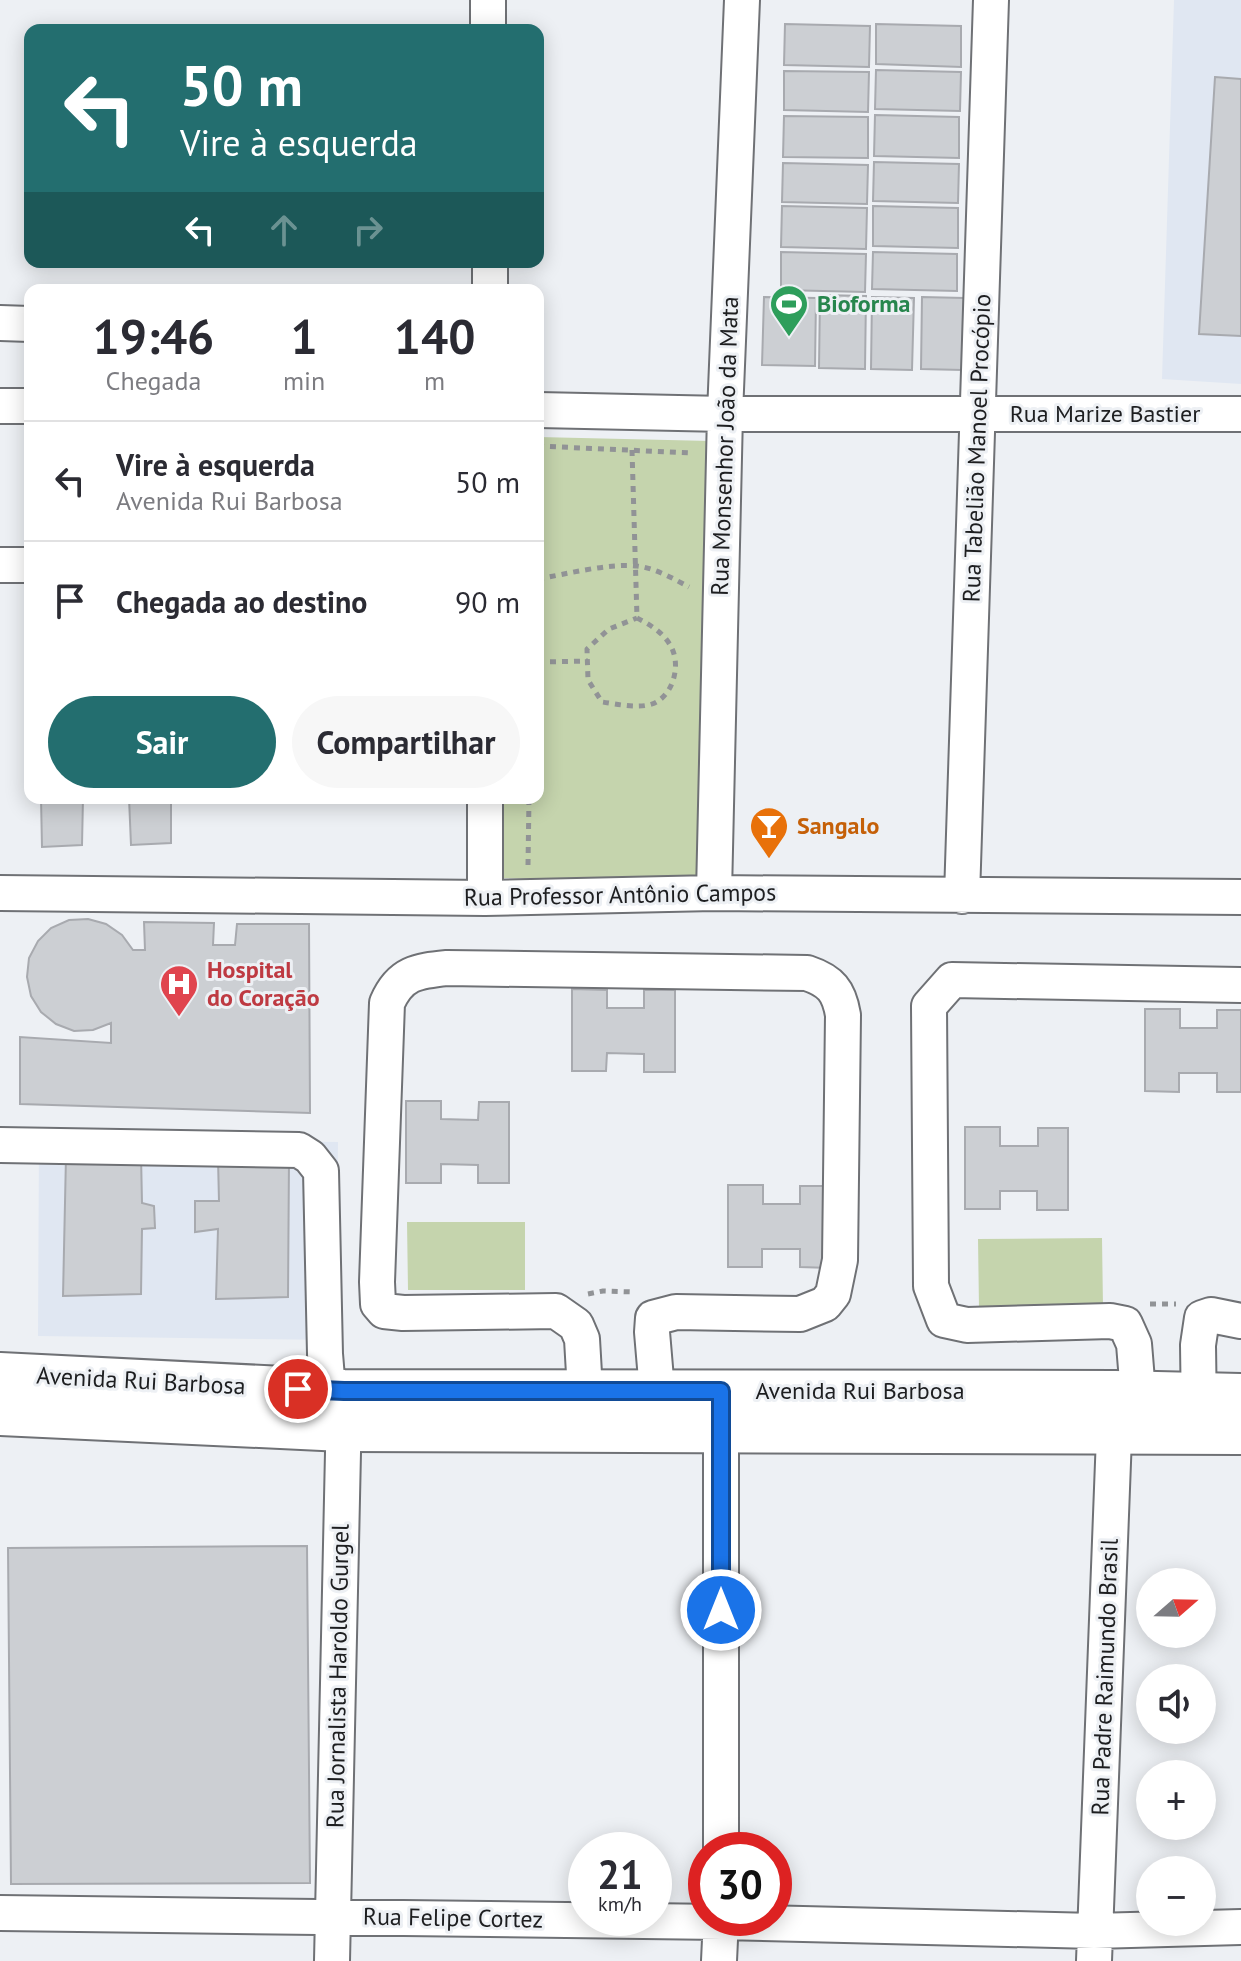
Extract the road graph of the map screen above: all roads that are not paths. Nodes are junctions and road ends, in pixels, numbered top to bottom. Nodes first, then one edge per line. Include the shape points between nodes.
1 (488, 0) edge
2 (742, 0) edge
3 (991, 0) edge
4 (488, 24) edge
5 (0, 323) edge
6 (24, 324) edge
7 (0, 406) edge
8 (24, 406) edge
9 (544, 410) edge
10 (725, 414) junction
11 (978, 414) junction
12 (1241, 414) edge
13 (0, 565) edge
14 (24, 565) edge
15 (485, 804) edge
16 (0, 893) edge
17 (714, 893) junction
18 (962, 896) junction
19 (1241, 897) edge
20 (485, 898) junction
21 (1241, 985) edge
22 (0, 1145) edge
23 (1241, 1321) edge
24 (0, 1374) edge
25 (585, 1391) junction
26 (657, 1391) junction
27 (1241, 1395) edge
28 (339, 1404) junction
29 (1123, 1406) junction
30 (721, 1410) junction
31 (1199, 1413) junction
32 (0, 1414) edge
33 (1241, 1433) edge
34 (721, 1832) edge
35 (0, 1913) edge
36 (333, 1916) junction
37 (688, 1920) edge
38 (792, 1925) edge
39 (1241, 1927) edge
40 (720, 1936) edge
41 (1094, 1946) edge
42 (332, 1961) edge
43 (719, 1961) edge

1 - 4 street
2 - 10 street, Rua Monsenhor João da Mata
3 - 11 street, Rua Tabelião Manoel Procópio
5 - 6 street
7 - 8 street
9 - 10 street, Rua Marize Bastier
10 - 11 street, Rua Marize Bastier
10 - 17 street, Rua Monsenhor João da Mata
11 - 12 street, Rua Marize Bastier
11 - 18 street, Rua Tabelião Manoel Procópio
13 - 14 street
15 - 20 street
16 - 20 street, Rua Professor Antônio Campos
17 - 18 street, Rua Professor Antônio Campos
17 - 20 street, Rua Professor Antônio Campos
18 - 19 street, Rua Professor Antônio Campos
21 - 29 street, Rua Padre Raimundo Brasil via 952,980 929,1006 931,1286 944,1320 967,1325 1125,1324 1134,1344
22 - 28 street, Rua Jornalista Haroldo Gurgel via 299,1150 310,1157 321,1171 325,1354
23 - 31 street via 1202,1318
24 - 28 main road, Avenida Rui Barbosa
25 - 26 main road, Avenida Rui Barbosa
25 - 26 street via 582,1339 576,1325 556,1311 403,1313 384,1311 378,1304 387,1003 394,987 412,974 447,968 807,973 835,989 843,1015 840,1260 833,1294 825,1304 800,1314 669,1313 653,1318
25 - 28 main road, Avenida Rui Barbosa
26 - 30 main road, Avenida Rui Barbosa
27 - 31 main road, Avenida Rui Barbosa
28 - 30 main road, Avenida Rui Barbosa
28 - 32 main road, Avenida Rui Barbosa
28 - 36 street, Rua Jornalista Haroldo Gurgel
29 - 30 main road, Avenida Rui Barbosa
29 - 31 main road, Avenida Rui Barbosa
29 - 41 street, Rua Padre Raimundo Brasil
30 - 34 street
31 - 33 main road, Avenida Rui Barbosa
35 - 36 street, Rua Felipe Cortez
36 - 37 street, Rua Felipe Cortez
36 - 42 street, Rua Jornalista Haroldo Gurgel
38 - 41 street, Rua Felipe Cortez
39 - 41 street, Rua Felipe Cortez
40 - 43 street

